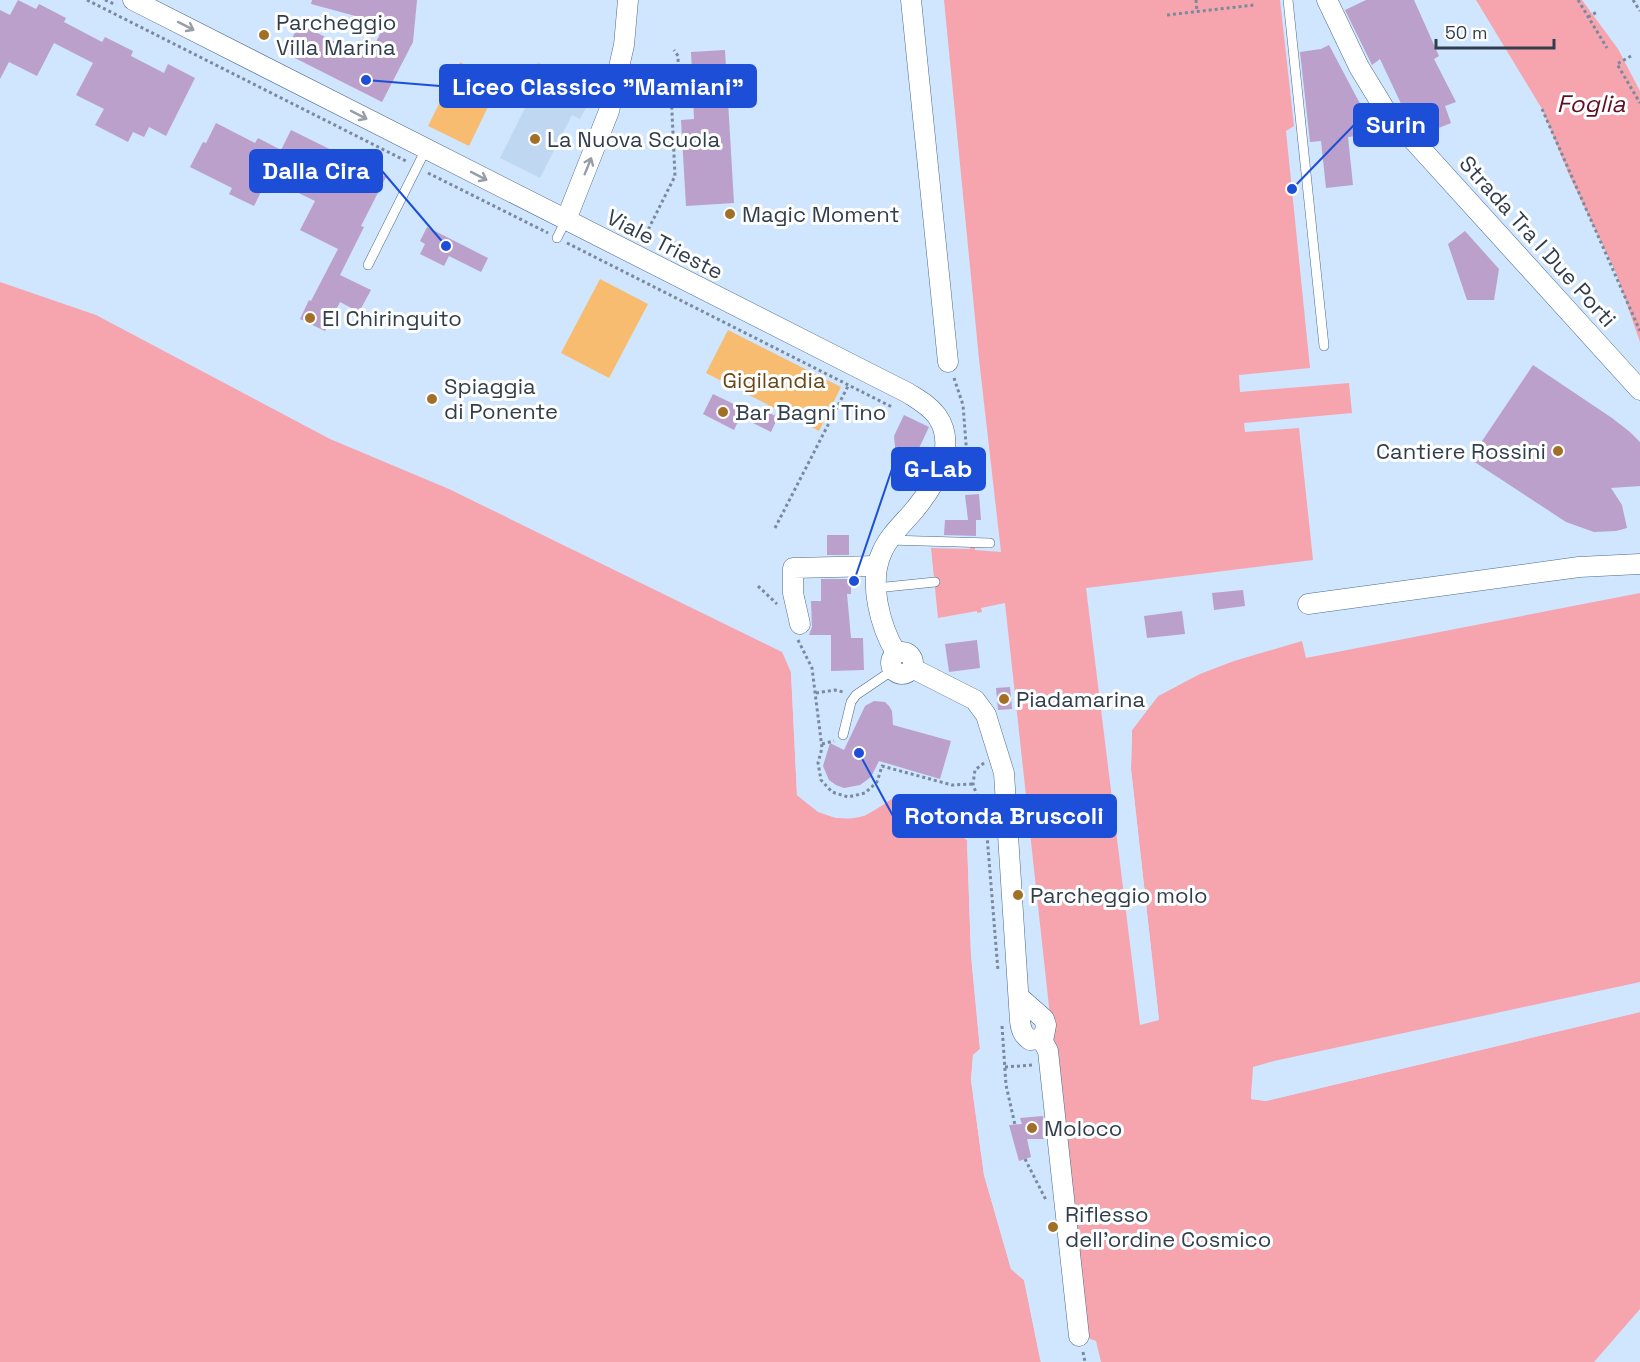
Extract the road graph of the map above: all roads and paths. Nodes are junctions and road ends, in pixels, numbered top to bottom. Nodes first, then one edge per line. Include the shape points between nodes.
1 (87, 0) edge
2 (133, 0) edge
3 (628, 0) edge
4 (910, 0) edge
5 (1196, 0) edge
6 (1288, 0) edge
7 (1327, 0) edge
8 (1578, 0) edge
9 (1633, 0) edge
10 (1254, 5) dead end
11 (1640, 11) edge
12 (1197, 12) junction
13 (1597, 12) dead end
14 (1167, 15) dead end
15 (1588, 17) junction
16 (1607, 48) dead end
17 (674, 50) dead end
18 (1631, 56) dead end
19 (615, 89) junction
20 (671, 91) junction
21 (1640, 103) edge
22 (1542, 109) dead end
23 (426, 149) junction
24 (417, 167) junction
25 (566, 220) junction
26 (557, 238) junction
27 (641, 244) dead end
28 (368, 265) dead end
29 (1640, 331) edge
30 (1324, 346) dead end
31 (948, 362) dead end
32 (848, 385) junction
33 (1640, 390) edge
34 (892, 407) dead end
35 (776, 528) dead end
36 (889, 540) junction
37 (990, 543) dead end
38 (1640, 551) edge
39 (1640, 564) edge
40 (878, 566) junction
41 (1579, 567) junction
42 (935, 582) dead end
43 (876, 588) junction
44 (1308, 603) dead end
45 (800, 624) dead end
46 (900, 664) junction
47 (816, 693) dead end
48 (856, 695) junction
49 (843, 735) dead end
50 (996, 752) junction
51 (998, 974) dead end
52 (1001, 1020) dead end
53 (1049, 1065) junction
54 (1005, 1067) junction
55 (1015, 1125) dead end
56 (1079, 1336) dead end

1 - 24 path
2 -> 23 street, Viale Trieste
3 - 19 street
4 - 31 street
5 - 12 path
6 - 30 lane
7 - 33 street, Strada Tra I Due Porti via 1384,108
8 - 15 path
9 - 11 path
10 - 12 path
12 - 14 path
13 - 15 path
15 - 16 path
17 - 20 path via 678,56 679,88
18 - 21 path via 1617,64
19 - 20 path via 629,93
25 -> 19 street
20 - 27 path via 675,176
22 - 29 path
23 - 24 lane
23 -> 25 street, Viale Trieste
24 - 26 path
24 - 28 lane
25 - 26 lane
25 - 36 street, Viale Trieste via 927,405 944,431 942,466 931,489
26 - 32 path
32 - 34 path
32 - 35 path
36 - 37 lane
36 - 40 street, Viale Trieste
38 - 41 street
39 - 41 street
40 - 43 street, Viale Trieste
40 - 45 street via 793,568 793,593
41 - 44 street
42 - 43 lane
43 - 46 street, Viale Trieste via 879,611
46 - 48 lane
46 - 50 street via 975,700 986,715
47 - 48 path via 835,690
48 - 49 lane
50 - 51 path via 975,770 973,784 986,822
50 - 53 street via 1004,773 1021,1028 1030,1040 1041,1038 1048,1051
52 - 54 path
53 - 54 path
53 - 56 street
54 - 55 path

